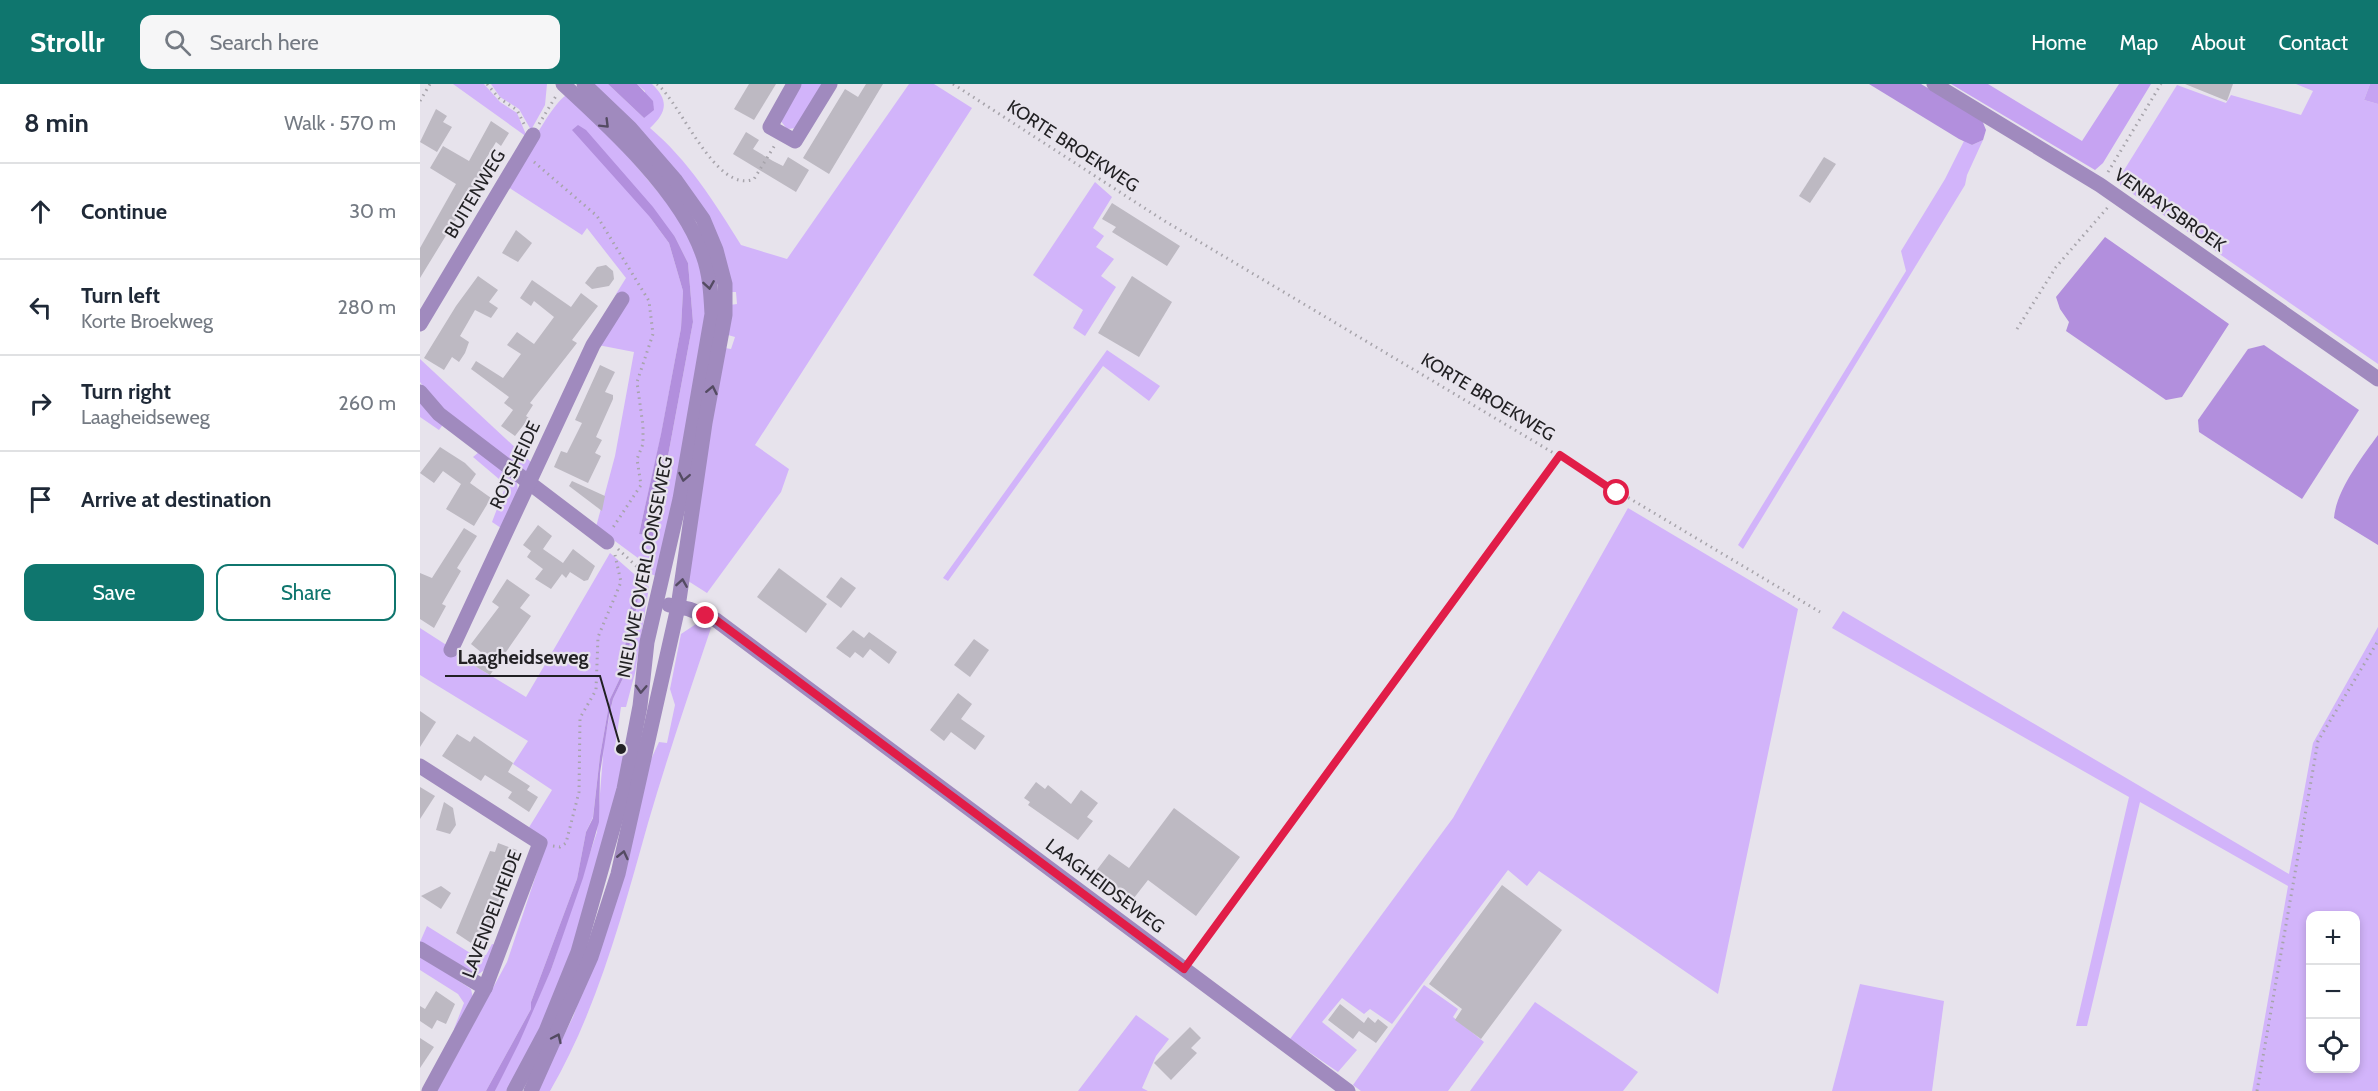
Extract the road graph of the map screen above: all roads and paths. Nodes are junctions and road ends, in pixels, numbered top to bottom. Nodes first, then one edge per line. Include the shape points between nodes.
1 (430, 84) edge
2 (487, 84) edge
3 (563, 84) edge
4 (584, 84) edge
5 (657, 84) edge
6 (794, 84) edge
7 (830, 84) edge
8 (953, 84) edge
9 (1934, 84) edge
10 (2161, 84) edge
11 (420, 101) edge
12 (782, 134) junction
13 (533, 135) junction
14 (523, 153) junction
15 (2100, 185) junction
16 (2116, 196) junction
17 (622, 299) dead end
18 (420, 324) edge
19 (2017, 329) dead end
20 (2378, 379) edge
21 (420, 392) edge
22 (1560, 455) junction
23 (528, 484) junction
24 (610, 544) junction
25 (661, 581) junction
26 (657, 603) junction
27 (678, 607) junction
28 (1820, 612) dead end
29 (2378, 640) edge
30 (451, 650) dead end
31 (420, 766) edge
32 (540, 843) junction
33 (420, 948) edge
34 (1184, 969) junction
35 (485, 988) junction
36 (429, 1091) edge
37 (514, 1091) edge
38 (531, 1091) edge
39 (1348, 1091) edge
40 (2257, 1091) edge

1 - 11 path
2 - 13 path via 516,110
3 - 13 path
3 -> 25 street, NIEUWE OVERLOONSEWEG via 620,138 677,207 704,256 712,314 680,499
27 -> 4 street, NIEUWE OVERLOONSEWEG via 705,423 721,347 725,284 703,219 630,128
5 - 12 path via 714,162 741,181 754,178
6 - 12 street via 770,127
7 - 12 street via 795,141
8 - 22 path, KORTE BROEKWEG via 1163,220
9 - 15 street, VENRAYSBROEK
10 - 15 path
13 - 14 street, BUITENWEG
14 - 18 street, BUITENWEG
14 - 24 path via 597,216 649,301 653,333 637,382 643,426 643,444 637,459 641,485 608,534
15 - 16 street, VENRAYSBROEK
16 - 19 path via 2056,267
16 - 20 street, VENRAYSBROEK
17 - 23 street, ROTSHEIDE via 592,345
21 - 23 street via 439,414
22 - 28 path via 1617,493
22 - 34 path, KORTE BROEKWEG
23 - 24 street
23 - 30 street, ROTSHEIDE
24 - 25 path via 648,577
24 - 32 path via 621,582 598,637 596,690 580,718 581,772 576,804 566,843 560,848
25 - 26 street, NIEUWE OVERLOONSEWEG
26 - 27 street, LAAGHEIDSEWEG
26 -> 37 street, NIEUWE OVERLOONSEWEG via 647,642 624,789 578,952 546,1031
27 - 34 street, LAAGHEIDSEWEG via 716,620
38 -> 27 street, NIEUWE OVERLOONSEWEG via 591,957 618,874
29 - 40 path via 2318,741
31 - 32 street, LAVENDELHEIDE
32 - 35 street, LAVENDELHEIDE
33 - 35 street
34 - 39 street, LAAGHEIDSEWEG
35 - 36 street, LAVENDELHEIDE

